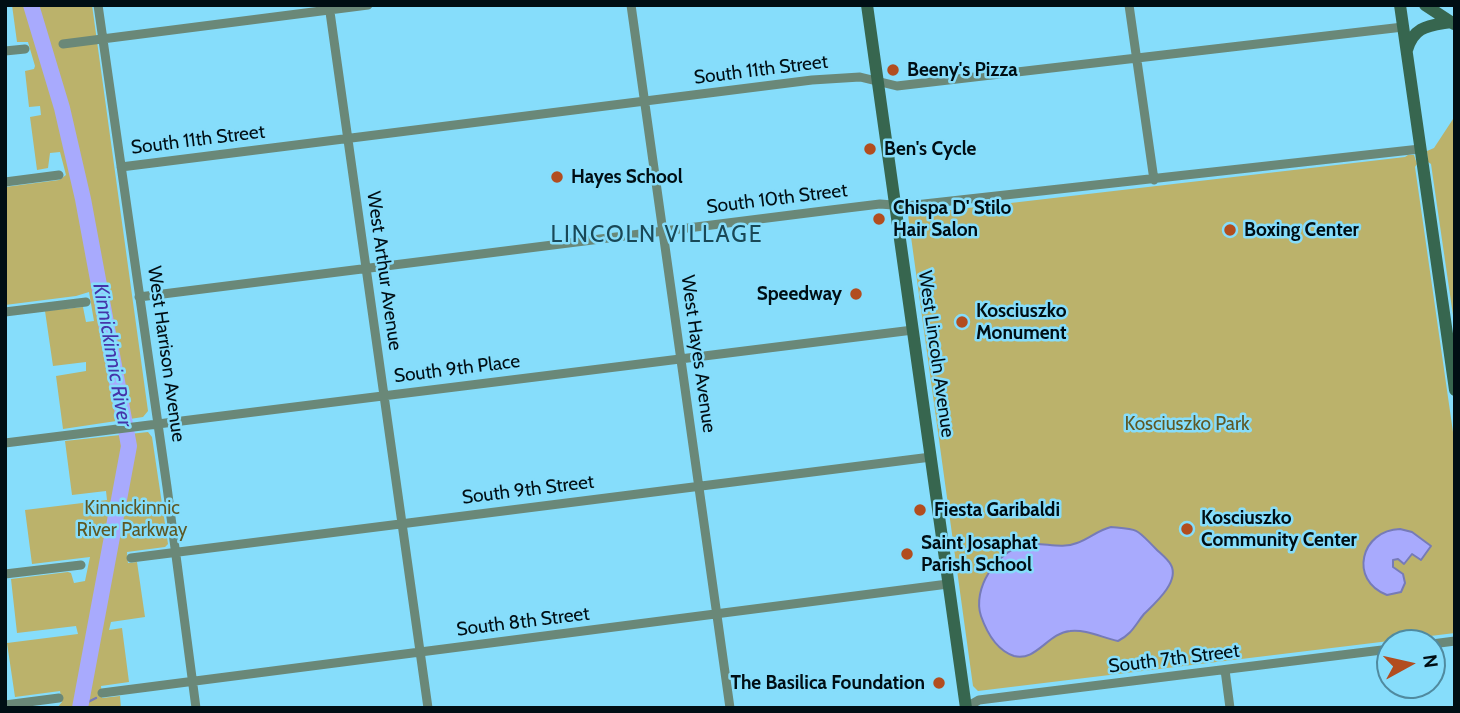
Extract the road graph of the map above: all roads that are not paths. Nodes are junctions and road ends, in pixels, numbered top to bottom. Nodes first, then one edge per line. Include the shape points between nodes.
1 (98, 5) edge
2 (368, 5) edge
3 (631, 5) edge
4 (867, 5) edge
5 (1129, 5) edge
6 (1400, 5) edge
7 (1425, 5) edge
8 (329, 8) edge
9 (1453, 23) edge
10 (1403, 27) junction
11 (103, 39) junction
12 (63, 44) dead end
13 (25, 49) dead end
14 (1407, 50) junction
15 (5, 51) edge
16 (1137, 59) junction
17 (878, 82) junction
18 (645, 102) junction
19 (347, 138) junction
20 (1420, 149) junction
21 (121, 167) junction
22 (59, 175) dead end
23 (1154, 180) junction
24 (5, 182) edge
25 (895, 206) junction
26 (663, 230) junction
27 (366, 268) junction
28 (139, 297) junction
29 (86, 302) dead end
30 (5, 312) edge
31 (913, 330) junction
32 (681, 358) junction
33 (1455, 390) edge
34 (384, 396) junction
35 (158, 423) junction
36 (5, 443) edge
37 (931, 457) junction
38 (699, 486) junction
39 (402, 524) junction
40 (176, 552) junction
41 (131, 558) dead end
42 (80, 565) dead end
43 (5, 574) edge
44 (948, 584) junction
45 (717, 614) junction
46 (1376, 651) edge
47 (420, 652) junction
48 (1225, 670) junction
49 (192, 680) junction
50 (102, 693) dead end
51 (58, 698) dead end
52 (5, 705) edge
53 (196, 708) edge
54 (428, 708) edge
55 (730, 708) edge
56 (965, 708) edge
57 (1230, 708) edge

1 - 11 street, West Harrison Avenue
2 - 8 street
3 - 18 street, West Hayes Avenue
4 - 17 main road, West Lincoln Avenue
5 - 16 street
6 - 10 main road
7 - 9 main road
8 - 11 street
8 - 19 street, West Arthur Avenue
9 - 14 main road via 1414,33
10 - 14 main road
10 - 16 street, South 11th Street
11 - 12 street
11 - 21 street, West Harrison Avenue
13 - 15 street
14 - 20 main road
16 - 17 street, South 11th Street via 897,86
16 - 23 street
17 - 18 street, South 11th Street via 860,76 824,79
17 - 25 main road, West Lincoln Avenue
18 - 19 street, South 11th Street
18 - 26 street, West Hayes Avenue
19 - 21 street, South 11th Street
19 - 27 street, West Arthur Avenue
20 - 23 street, South 10th Street
20 - 33 main road
21 - 28 street, West Harrison Avenue
22 - 24 street
23 - 25 street, South 10th Street
25 - 26 street, South 10th Street
25 - 31 main road, West Lincoln Avenue
26 - 27 street, South 10th Street
26 - 32 street, West Hayes Avenue
27 - 28 street, South 10th Street
27 - 34 street, West Arthur Avenue
28 - 35 street, West Harrison Avenue
29 - 30 street
31 - 32 street, South 9th Place
31 - 37 main road, West Lincoln Avenue
32 - 34 street, South 9th Place
32 - 38 street, West Hayes Avenue
34 - 35 street, South 9th Place
34 - 39 street, West Arthur Avenue
35 - 36 street, South 9th Place
35 - 40 street, West Harrison Avenue
37 - 38 street, South 9th Street
37 - 44 main road, West Lincoln Avenue
38 - 39 street, South 9th Street
38 - 45 street, West Hayes Avenue
39 - 40 street, South 9th Street
39 - 47 street, West Arthur Avenue
40 - 41 street, South 9th Street
40 - 49 street, West Harrison Avenue
42 - 43 street
44 - 45 street, South 8th Street
44 - 56 main road, West Lincoln Avenue
45 - 47 street, South 8th Street
45 - 55 street, West Hayes Avenue
46 - 48 street, South 7th Street
47 - 49 street, South 8th Street
47 - 54 street, West Arthur Avenue
48 - 56 street, South 7th Street via 979,700
48 - 57 street
49 - 50 street, South 8th Street
49 - 53 street, West Harrison Avenue
51 - 52 street

